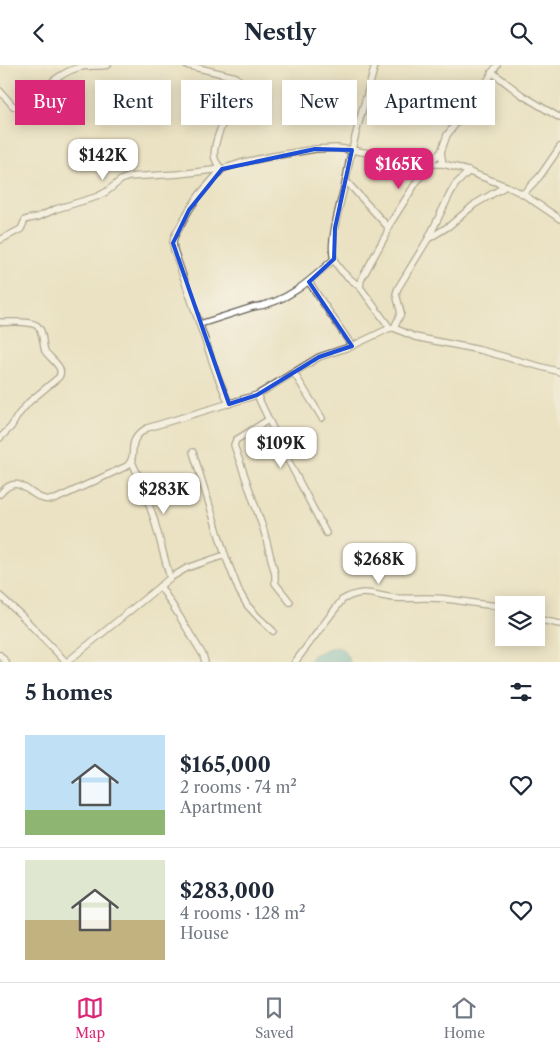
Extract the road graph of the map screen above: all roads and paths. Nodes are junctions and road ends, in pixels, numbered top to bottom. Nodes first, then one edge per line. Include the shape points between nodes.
1 (108, 65) edge
2 (186, 65) edge
3 (375, 65) edge
4 (497, 65) edge
5 (492, 72) junction
6 (0, 91) edge
7 (560, 118) edge
8 (560, 147) edge
9 (352, 150) junction
10 (441, 152) junction
11 (428, 164) junction
12 (443, 164) junction
13 (222, 169) junction
14 (469, 171) junction
15 (346, 181) junction
16 (506, 186) junction
17 (523, 194) junction
18 (560, 218) edge
19 (388, 227) junction
20 (428, 239) junction
21 (0, 240) edge
22 (334, 259) junction
23 (309, 282) junction
24 (360, 287) junction
25 (0, 323) edge
26 (200, 324) junction
27 (392, 328) junction
28 (352, 346) junction
29 (560, 372) edge
30 (294, 373) junction
31 (257, 395) junction
32 (229, 404) junction
33 (322, 418) dead end
34 (268, 420) junction
35 (0, 438) edge
36 (193, 452) dead end
37 (132, 462) junction
38 (0, 494) edge
39 (326, 533) dead end
40 (225, 555) junction
41 (170, 578) junction
42 (160, 587) junction
43 (0, 596) edge
44 (290, 602) dead end
45 (495, 606) edge
46 (545, 621) edge
47 (560, 624) edge
48 (273, 631) dead end
49 (0, 655) edge
50 (203, 655) junction
51 (6, 662) edge
52 (66, 662) edge
53 (198, 662) edge
54 (205, 662) edge
55 (295, 662) edge

1 - 6 street via 76,68 17,107
2 - 13 street via 236,77 241,83 215,143 214,153
3 - 9 street
4 - 5 street
5 - 7 street
5 - 10 street via 447,135
8 - 17 street
9 - 11 street
9 - 13 street via 315,149
9 - 15 street
10 - 11 street
10 - 12 street
11 - 12 street
11 - 19 street
12 - 14 street
13 - 21 street via 128,177 96,197 28,219 21,229
13 - 26 street via 189,210 173,243
14 - 16 street
14 - 20 street via 455,185
15 - 19 street
15 - 22 street via 335,228
16 - 17 street
16 - 20 street via 475,204
17 - 18 street
19 - 24 street via 360,280
20 - 27 street via 398,288 396,294 402,313
22 - 23 street
22 - 24 street
23 - 26 street via 272,303
23 - 28 street
24 - 27 street
25 - 35 street via 28,323 40,329 46,352 61,373 29,402
26 - 32 street
27 - 28 street
27 - 29 street via 415,337 480,350
28 - 30 street via 319,357
30 - 31 street
30 - 33 street
31 - 32 street
31 - 34 street
32 - 37 street via 138,433
34 - 39 street
34 - 44 street via 236,440 234,445 264,531 275,583
36 - 40 street
37 - 38 street via 56,499 42,499 16,484
37 - 41 street via 154,519
40 - 41 street via 187,568
40 - 48 street via 247,605
41 - 42 street
42 - 50 street
42 - 52 street
43 - 52 street
45 - 55 street via 357,593 342,600
46 - 47 street
49 - 51 street
50 - 53 street
50 - 54 street

